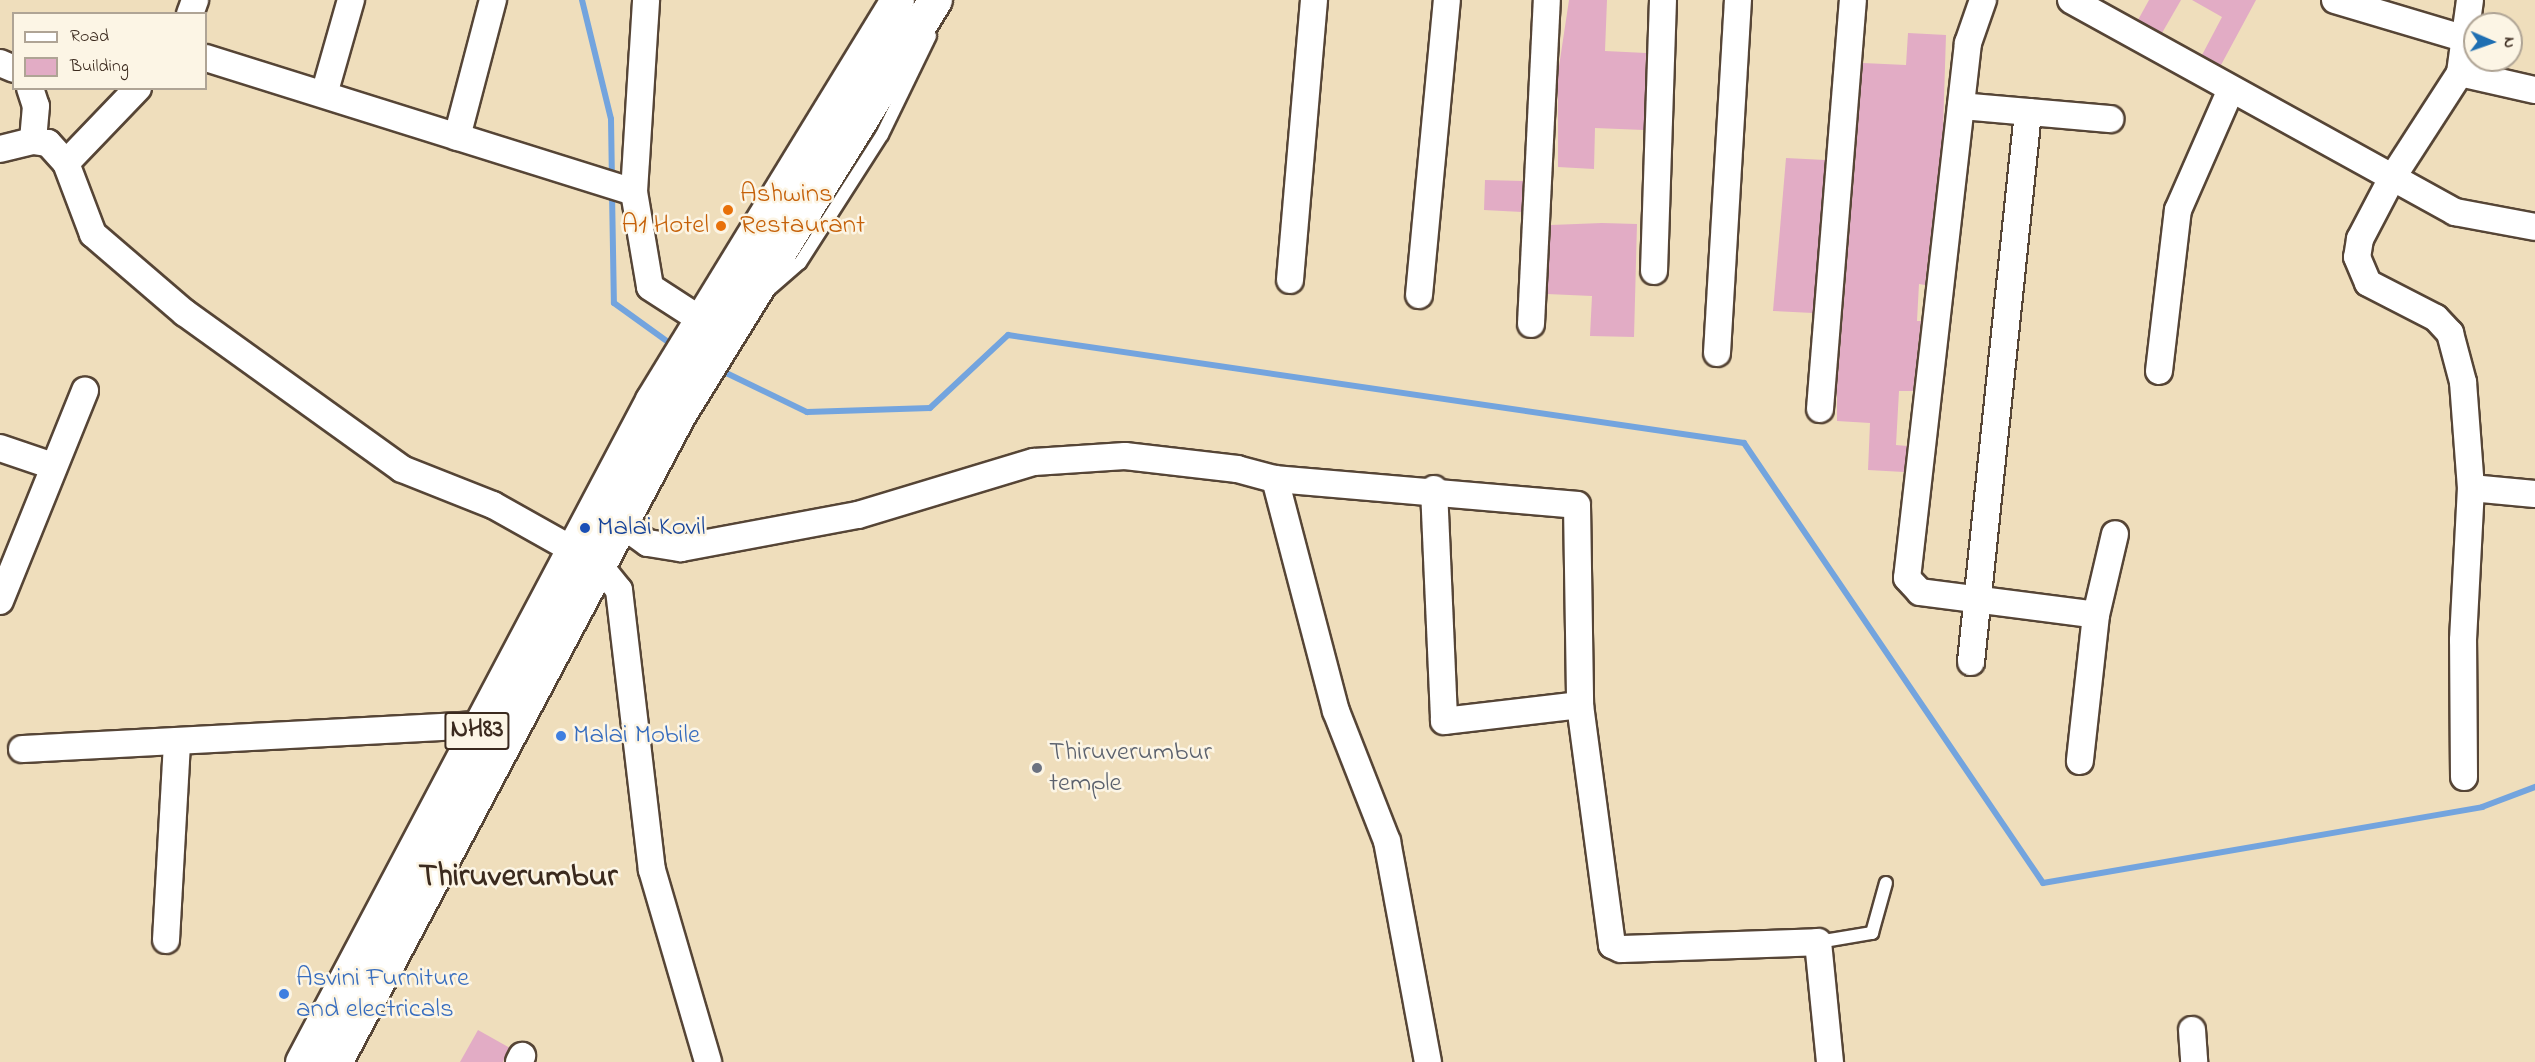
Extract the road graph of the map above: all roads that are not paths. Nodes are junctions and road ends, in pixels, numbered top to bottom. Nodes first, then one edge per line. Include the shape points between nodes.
1 (351, 0) edge
2 (493, 0) edge
3 (646, 0) edge
4 (897, 0) edge
5 (935, 0) edge
6 (948, 0) edge
7 (1314, 0) edge
8 (1447, 0) edge
9 (1548, 0) edge
10 (1663, 0) edge
11 (1738, 0) edge
12 (1853, 0) edge
13 (1983, 0) edge
14 (2071, 0) edge
15 (2335, 0) edge
16 (2376, 7) edge
17 (2463, 38) edge
18 (2463, 56) edge
19 (207, 58) edge
20 (2460, 73) junction
21 (2231, 88) junction
22 (31, 90) edge
23 (136, 90) edge
24 (2535, 90) edge
25 (325, 91) junction
26 (1961, 106) junction
27 (2028, 112) junction
28 (2110, 119) dead end
29 (457, 137) junction
30 (33, 141) junction
31 (0, 149) edge
32 (66, 163) junction
33 (2392, 178) junction
34 (628, 190) junction
35 (2535, 227) edge
36 (1654, 271) dead end
37 (1290, 280) dead end
38 (1419, 295) dead end
39 (717, 324) junction
40 (1531, 324) dead end
41 (1717, 353) dead end
42 (2159, 371) dead end
43 (85, 391) dead end
44 (666, 407) junction
45 (1820, 409) dead end
46 (0, 448) edge
47 (53, 466) junction
48 (1275, 479) junction
49 (2471, 488) junction
50 (1434, 489) junction
51 (2535, 494) edge
52 (620, 523) junction
53 (2115, 534) dead end
54 (570, 549) junction
55 (598, 564) junction
56 (3, 586) edge
57 (1977, 603) junction
58 (2096, 615) junction
59 (1971, 662) dead end
60 (1580, 705) junction
61 (480, 725) junction
62 (177, 741) junction
63 (22, 749) dead end
64 (2080, 761) dead end
65 (2464, 777) dead end
66 (1886, 883) dead end
67 (165, 940) dead end
68 (1818, 942) junction
69 (2192, 1030) dead end
70 (302, 1062) edge
71 (335, 1062) edge
72 (708, 1062) edge
73 (1428, 1062) edge
74 (1830, 1062) edge
75 (2194, 1062) edge

1 - 25 street
2 - 29 street
3 - 34 street
4 - 39 highway, NH83
5 - 39 highway, NH83
6 - 39 lane via 882,135 800,263
7 - 37 street
8 - 38 street
9 - 40 street
10 - 36 street
11 - 41 street
12 - 45 street
13 - 26 street via 1968,43
14 - 21 street
15 - 16 street
16 - 17 street
18 - 20 street
19 - 25 street
20 - 24 street
20 - 33 street
21 - 33 street
21 - 42 street via 2178,210
22 - 30 street via 36,106
23 - 32 street
25 - 29 street
26 - 27 street
26 - 57 street via 1906,566 1912,586 1920,592
27 - 28 street
27 - 57 street
29 - 34 street via 593,176
30 - 31 street
30 - 32 street via 48,143
32 - 54 street via 93,234 185,313 402,470 493,505
33 - 35 street via 2455,212
33 - 49 street via 2360,239 2359,272 2368,283 2436,318 2450,333 2463,382
34 - 39 street via 650,287
39 - 44 highway, NH83
43 - 47 street
44 - 52 highway, NH83
44 - 54 highway, NH83
46 - 47 street
47 - 56 street
48 - 50 street
48 - 52 street via 1159,460 1091,458 1034,462 858,515 681,549 648,543
48 - 73 street via 1336,711 1387,841
49 - 51 street
49 - 65 street via 2463,640
50 - 60 street via 1577,505
50 - 60 street via 1444,721
52 - 55 highway, NH83
53 - 58 street
54 - 55 street
54 - 61 highway, NH83
55 - 71 highway, NH83
55 - 72 street via 619,590 652,870
57 - 58 street
57 - 59 street
58 - 64 street
60 - 68 street via 1615,948
61 - 62 street
61 - 70 highway, NH83
62 - 63 street
62 - 67 street
66 - 68 lane via 1872,933
68 - 74 street
69 - 75 street

